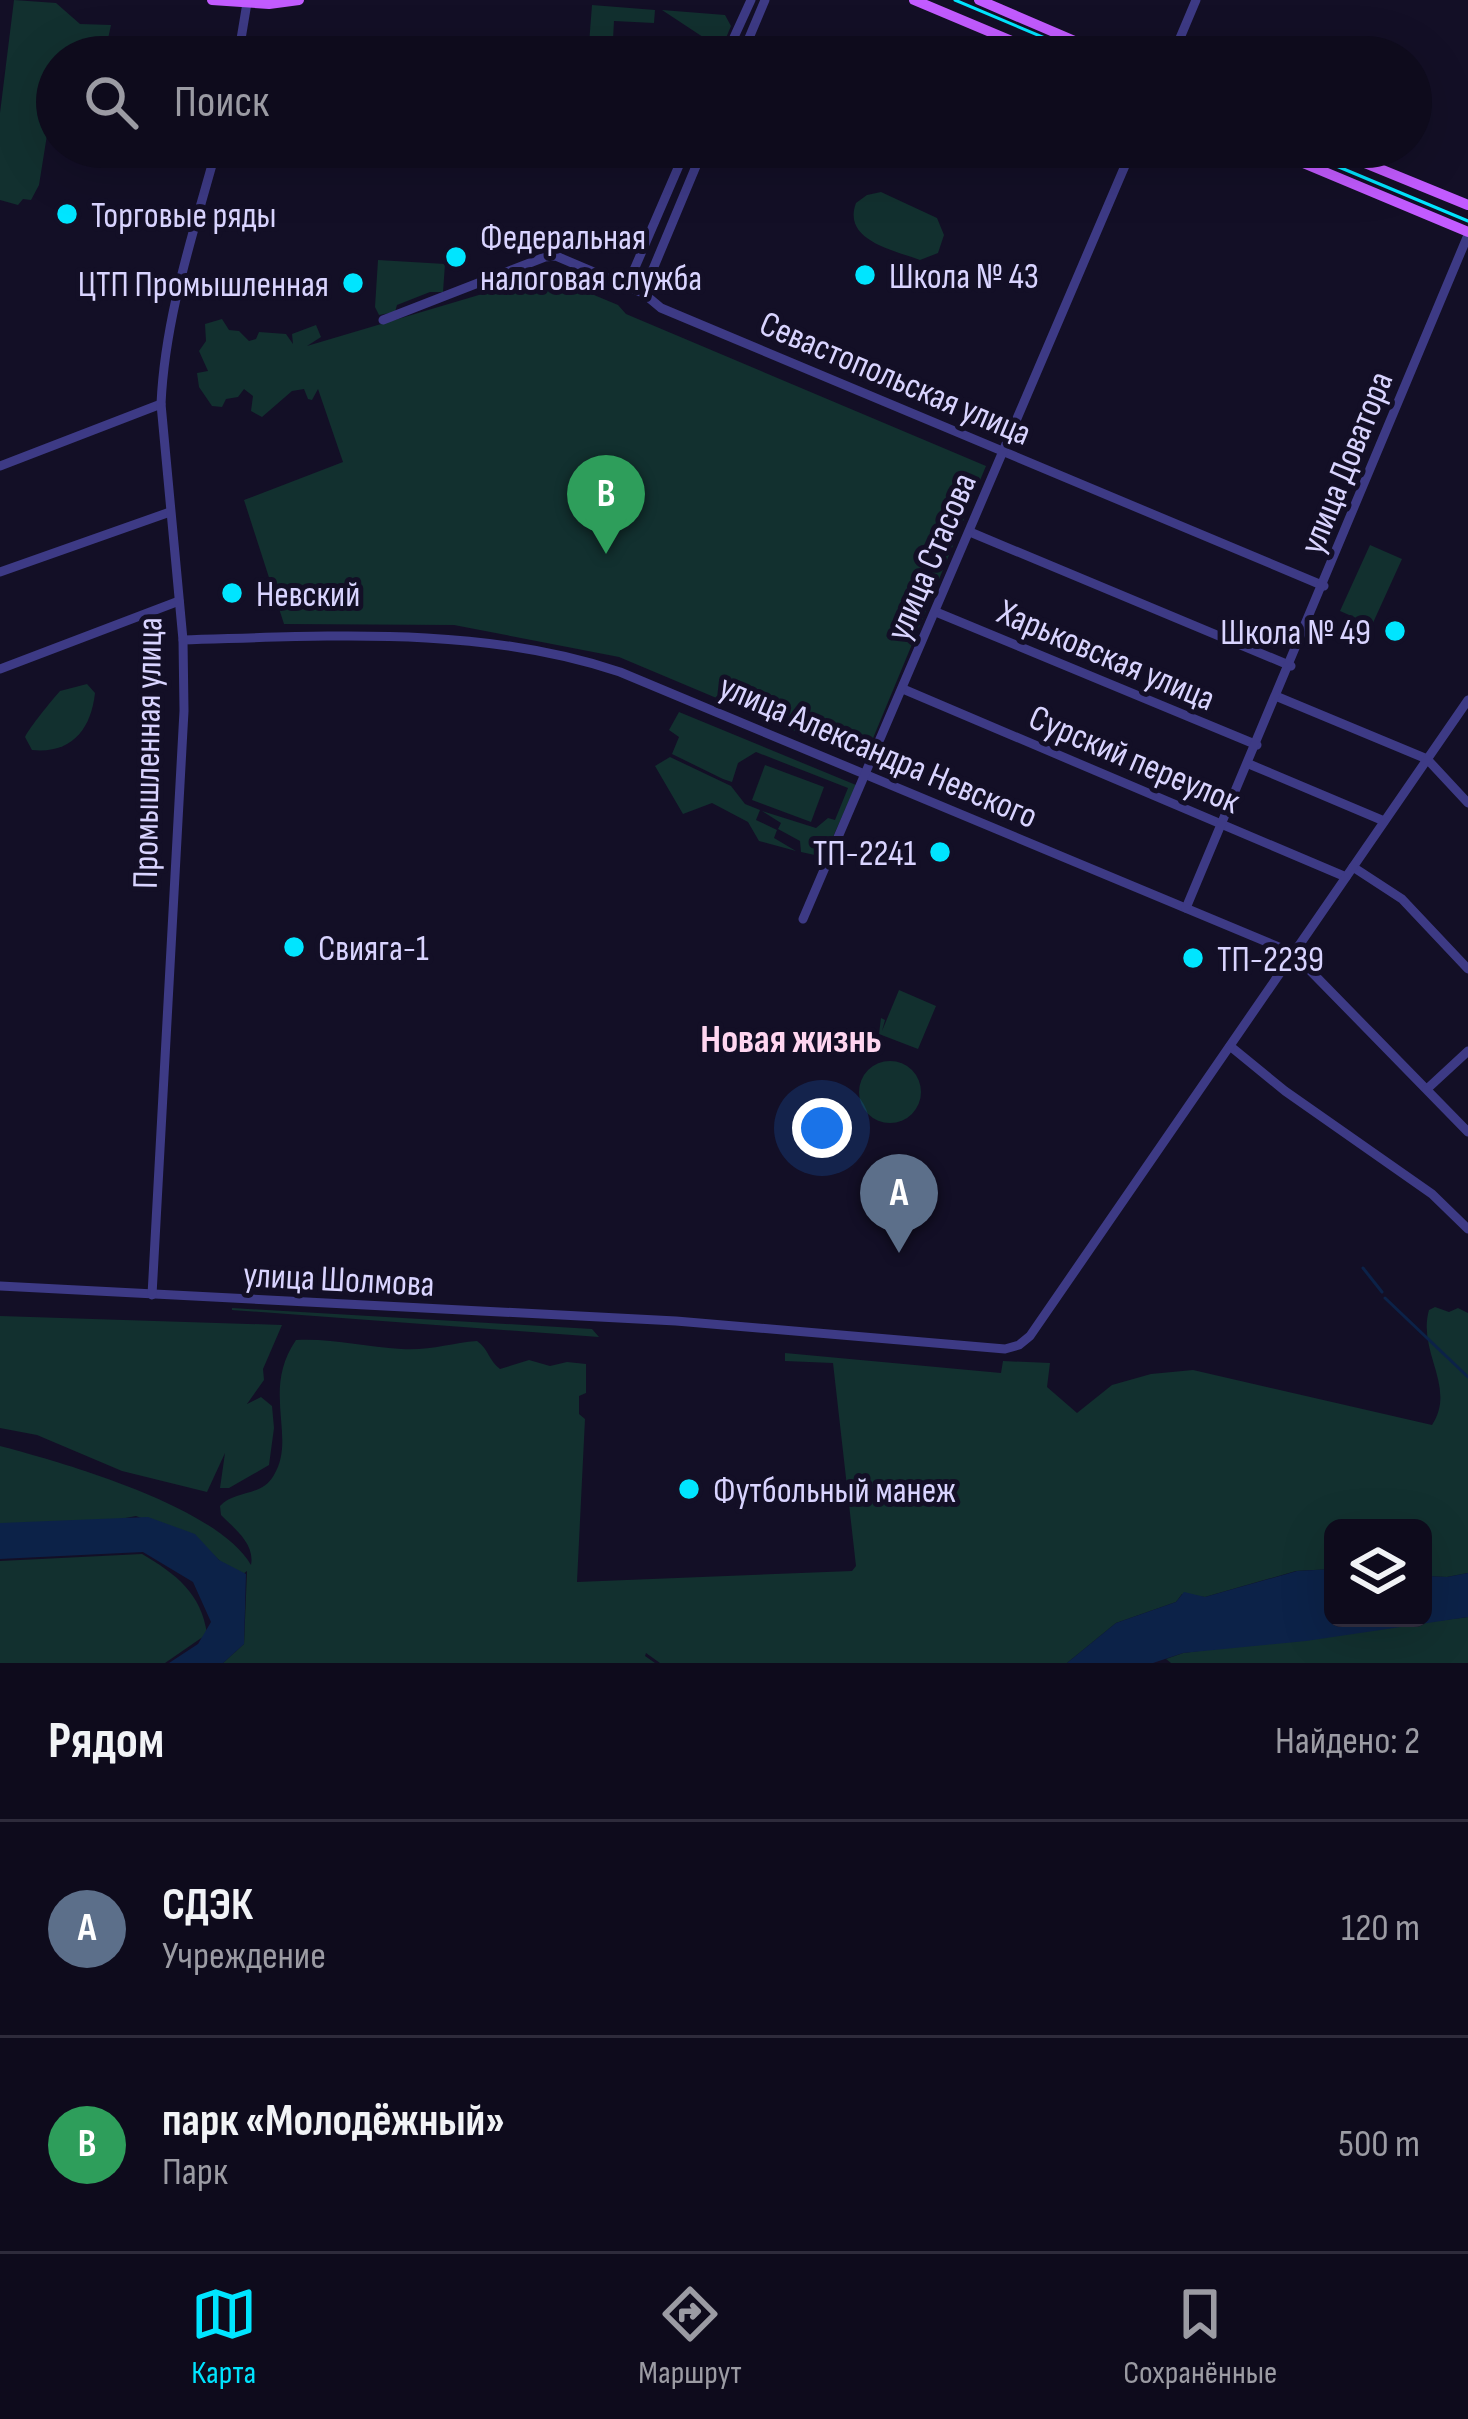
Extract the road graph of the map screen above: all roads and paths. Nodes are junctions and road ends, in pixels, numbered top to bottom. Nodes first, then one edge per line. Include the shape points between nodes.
1 (212, 0) edge
2 (299, 0) edge
3 (752, 0) edge
4 (765, 0) edge
5 (914, 0) edge
6 (979, 0) edge
7 (1196, 0) edge
8 (285, 1) edge
9 (247, 2) edge
10 (241, 36) edge
11 (735, 36) edge
12 (750, 36) edge
13 (1000, 36) edge
14 (1063, 36) edge
15 (1181, 36) edge
16 (211, 168) edge
17 (678, 168) edge
18 (695, 168) edge
19 (1124, 168) edge
20 (1314, 168) edge
21 (1377, 168) edge
22 (1468, 205) edge
23 (1468, 234) edge
24 (627, 286) junction
25 (643, 293) junction
26 (383, 320) dead end
27 (161, 404) junction
28 (1004, 452) junction
29 (0, 466) edge
30 (170, 512) junction
31 (970, 532) junction
32 (0, 572) edge
33 (1324, 586) junction
34 (179, 601) junction
35 (936, 612) junction
36 (183, 640) junction
37 (1291, 667) junction
38 (0, 669) edge
39 (903, 689) junction
40 (1278, 697) junction
41 (1468, 700) edge
42 (1257, 746) junction
43 (1427, 759) junction
44 (1249, 764) junction
45 (867, 773) junction
46 (1468, 803) edge
47 (1384, 821) junction
48 (1222, 824) junction
49 (1349, 872) junction
50 (1186, 908) junction
51 (803, 919) dead end
52 (1293, 953) junction
53 (1468, 969) edge
54 (1230, 1046) junction
55 (1468, 1051) edge
56 (1427, 1089) junction
57 (1468, 1132) edge
58 (1468, 1229) edge
59 (0, 1286) edge
60 (152, 1295) junction

1 - 9 main road
2 - 8 main road
3 - 11 street
4 - 12 street
5 - 13 main road
6 - 14 main road
7 - 15 street
8 - 9 main road
9 - 10 street
16 - 27 street, Промышленная улица via 174,307
17 - 24 street
18 - 25 street
19 - 28 street, улица Стасова
20 - 23 main road
21 - 22 main road
23 - 33 street, улица Доватора
24 - 25 street, Севастопольская улица
24 - 26 street, Севастопольская улица via 550,256
25 - 28 street, Севастопольская улица via 661,308
27 - 29 street
27 - 30 street, Промышленная улица
28 - 31 street, улица Стасова
28 - 33 street, Севастопольская улица
30 - 32 street
30 - 34 street, Промышленная улица
31 - 35 street, улица Стасова
31 - 37 street
33 - 37 street, улица Доватора
34 - 36 street, Промышленная улица
34 - 38 street
35 - 39 street, улица Стасова
35 - 42 street, Харьковская улица
36 - 45 street, улица Александра Невского via 439,638 585,661
36 - 60 street, Промышленная улица
37 - 40 street, улица Доватора
39 - 45 street, улица Стасова
39 - 48 street, Сурский переулок
40 - 42 street, улица Доватора
40 - 43 street
41 - 43 street
42 - 44 street, улица Доватора
43 - 46 street
43 - 47 street
44 - 47 street
44 - 48 street, улица Доватора
45 - 50 street, улица Александра Невского
45 - 51 street, улица Стасова
47 - 49 street
48 - 49 street, Сурский переулок
48 - 50 street, улица Доватора
49 - 52 street
49 - 53 street, Сурский переулок via 1402,899
50 - 52 street, улица Александра Невского
52 - 54 street
52 - 56 street, улица Александра Невского
54 - 58 street
54 - 60 street, улица Шолмова via 1019,1345
55 - 56 street
56 - 57 street, улица Александра Невского
59 - 60 street, улица Шолмова

